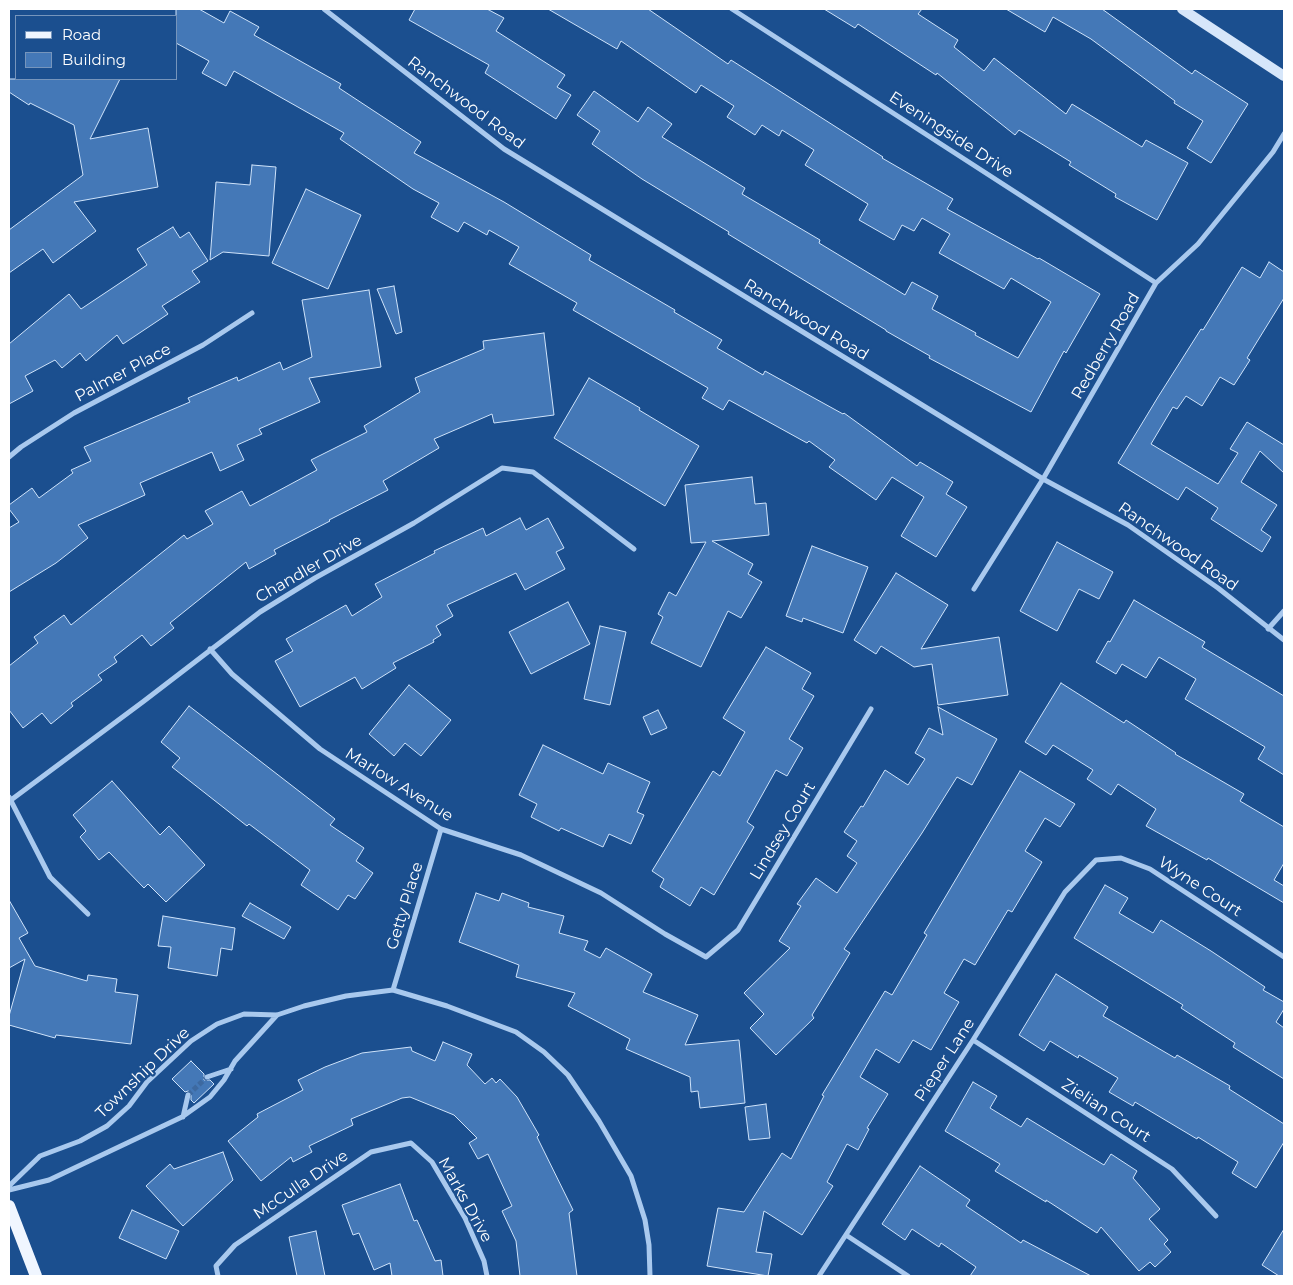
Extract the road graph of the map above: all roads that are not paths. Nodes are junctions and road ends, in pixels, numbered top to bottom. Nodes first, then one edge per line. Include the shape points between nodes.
1 (324, 9) edge
2 (732, 9) edge
3 (1182, 9) edge
4 (1284, 76) edge
5 (1284, 134) edge
6 (1156, 283) junction
7 (252, 313) dead end
8 (9, 457) edge
9 (1043, 478) junction
10 (634, 549) dead end
11 (974, 588) dead end
12 (1284, 611) edge
13 (1268, 629) junction
14 (1284, 640) edge
15 (210, 649) junction
16 (871, 709) dead end
17 (10, 799) edge
18 (441, 829) junction
19 (1096, 860) joint
20 (88, 914) dead end
21 (706, 957) joint
22 (1284, 957) edge
23 (393, 990) junction
24 (277, 1015) junction
25 (973, 1040) junction
26 (231, 1069) junction
27 (207, 1077) tunnel mouth
28 (188, 1095) tunnel mouth
29 (182, 1117) junction
30 (411, 1143) joint
31 (9, 1186) edge
32 (9, 1190) edge
33 (9, 1206) edge
34 (1216, 1216) dead end
35 (846, 1235) junction
36 (36, 1276) edge
37 (218, 1276) edge
38 (487, 1276) edge
39 (650, 1276) edge
40 (819, 1276) edge
41 (908, 1276) edge

1 - 9 street, Ranchwood Road via 504,149
2 - 6 street, Eveningside Drive
3 - 4 street
5 - 6 street, Redberry Road via 1198,244
6 - 9 street, Redberry Road
7 - 8 street, Palmer Place via 203,345 74,413
9 - 11 street, Redberry Road
9 - 13 street, Ranchwood Road via 1128,525 1218,588
10 - 15 street, Chandler Drive via 534,472 502,468 260,612
12 - 13 street
13 - 14 street, Ranchwood Road
15 - 17 street, Chandler Drive
15 - 18 street, Marlow Avenue via 232,674 320,749
16 - 21 street, Lindsey Court via 738,930
17 - 20 street via 50,877
18 - 21 street, Marlow Avenue via 521,855 601,893
18 - 23 street, Getty Place
19 - 22 street, Wyne Court via 1121,858 1150,869
19 - 25 street, Pieper Lane via 1065,892
23 - 24 street, Township Drive via 346,996
23 - 39 street, Township Drive via 516,1032 568,1075 631,1176 646,1220
24 - 26 street, Township Drive
24 - 31 street, Township Drive via 244,1014 210,1028 147,1082 129,1106 107,1126 80,1141 40,1156
25 - 34 street, Zielian Court via 1172,1169
25 - 35 street, Pieper Lane
26 - 27 street
26 - 29 street, Township Drive via 210,1097
28 - 29 street
29 - 32 street, Township Drive via 50,1180
30 - 37 street, McCulla Drive via 371,1152 235,1245 216,1266
30 - 38 street, Marks Drive via 432,1162 465,1218 484,1261
33 - 36 main road
35 - 40 street, Pieper Lane
35 - 41 street

